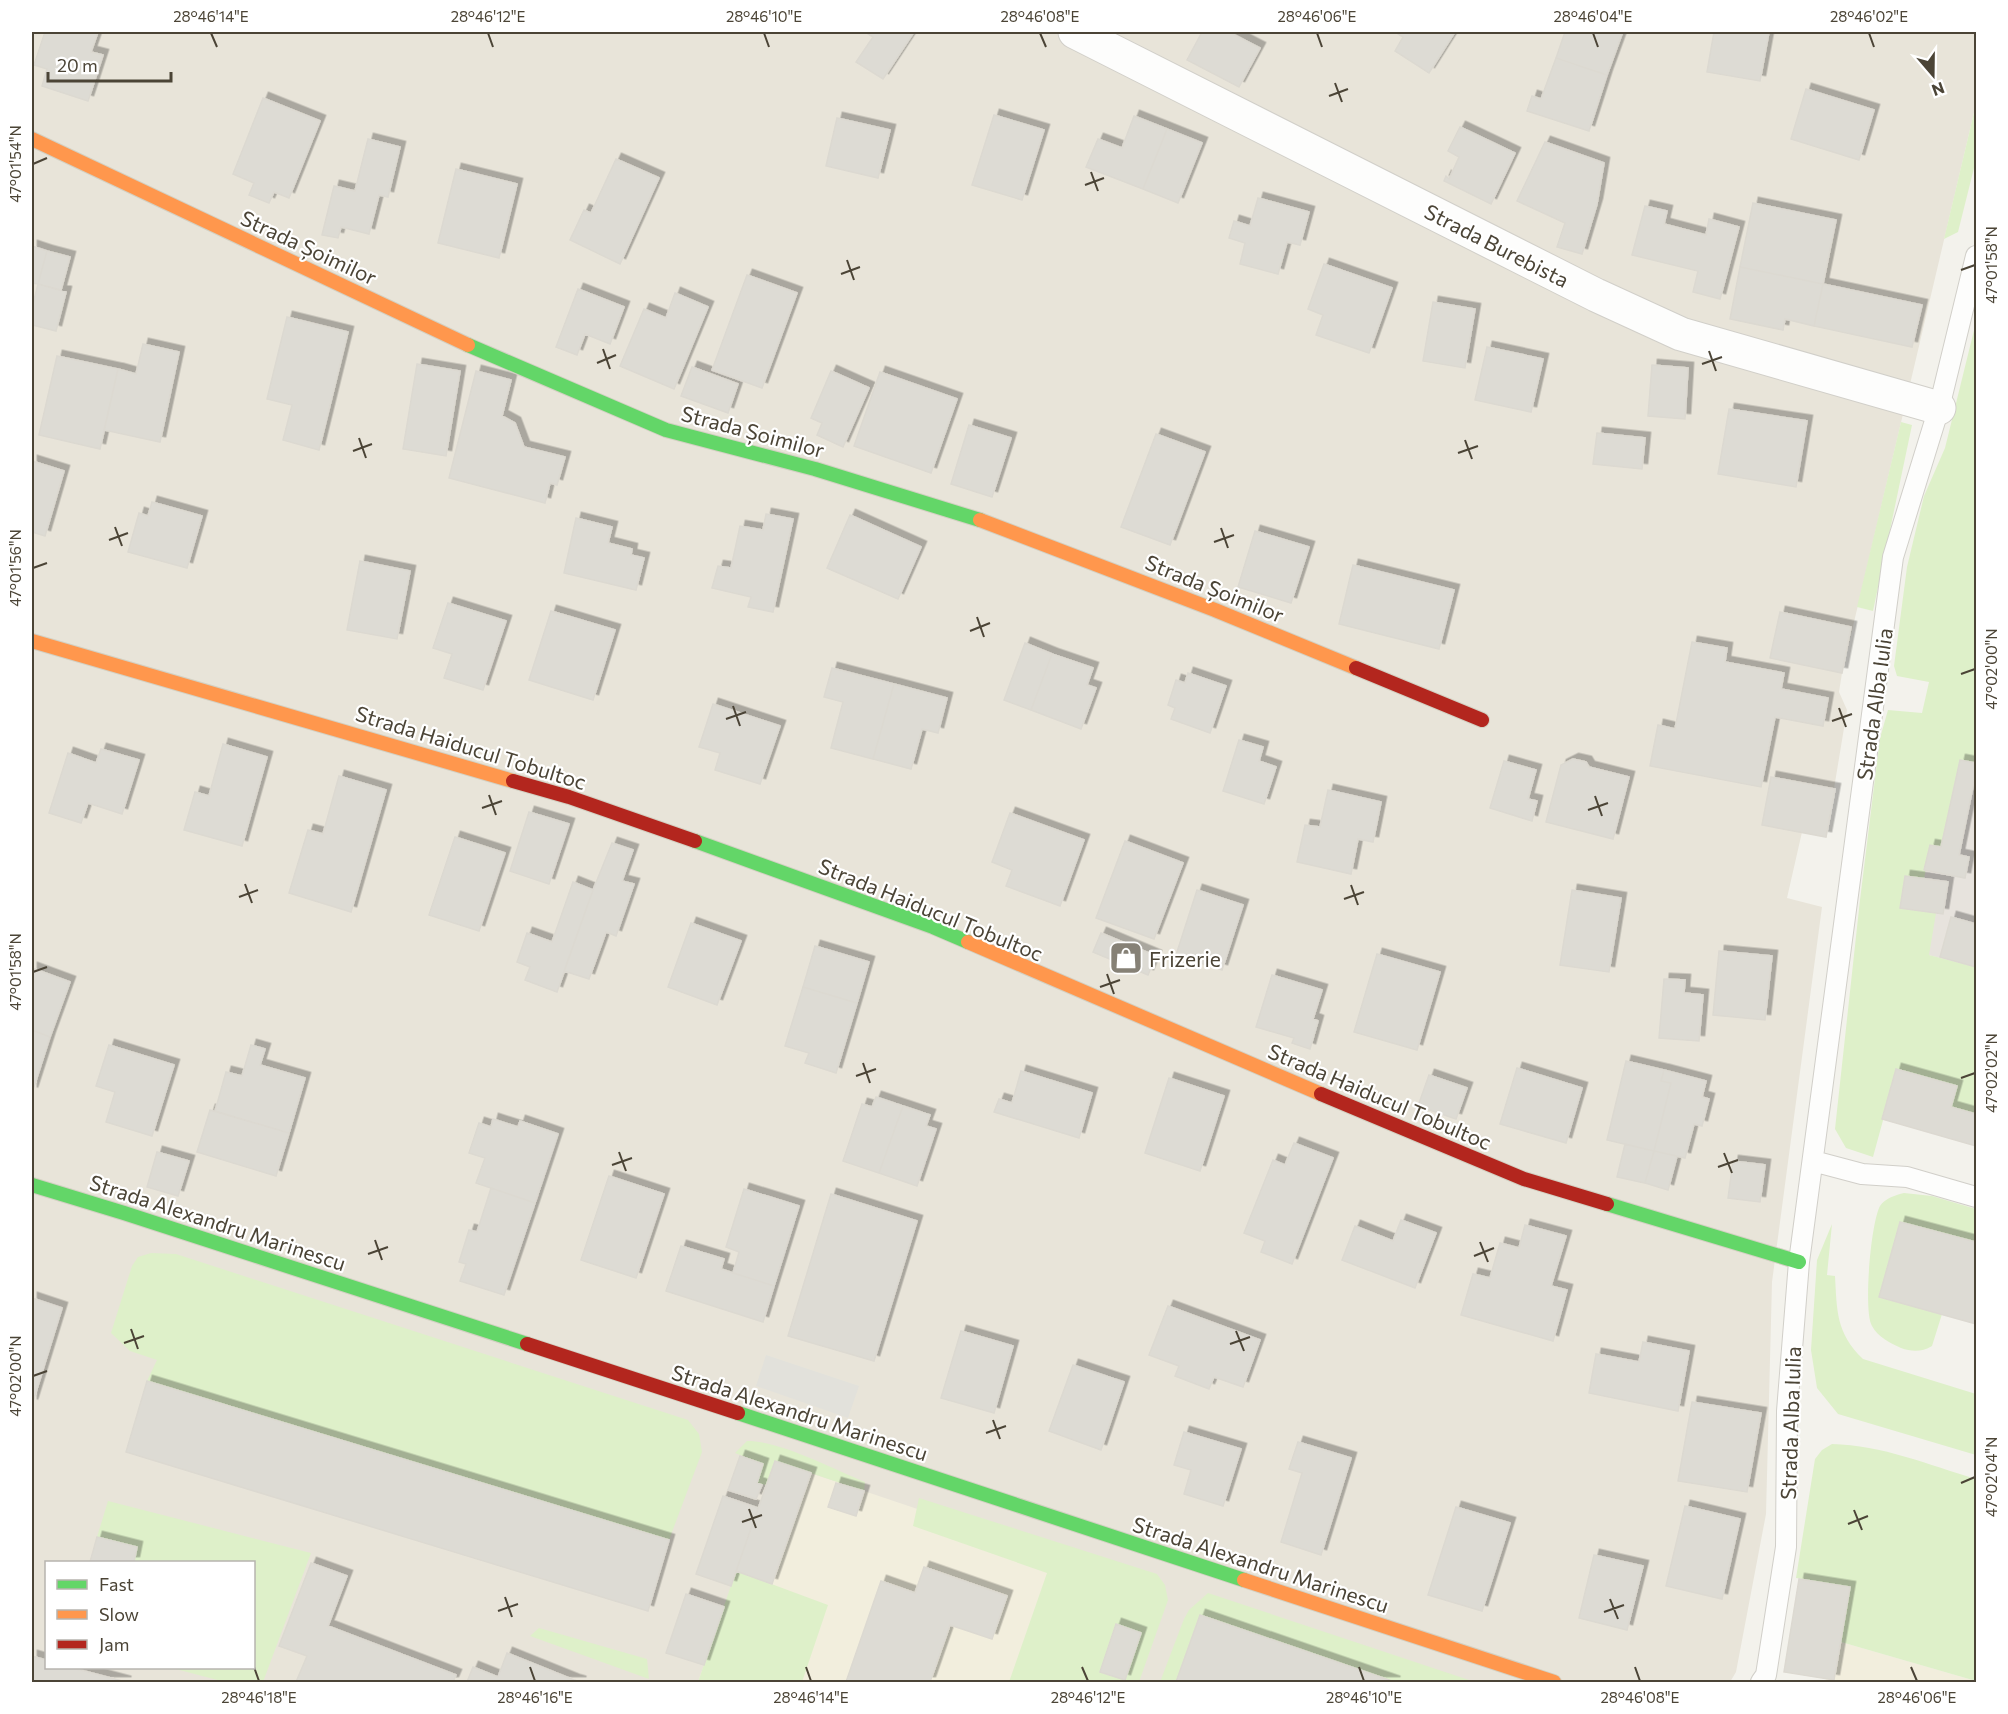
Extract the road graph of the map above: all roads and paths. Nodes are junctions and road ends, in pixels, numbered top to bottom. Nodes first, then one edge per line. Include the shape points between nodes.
1 (1075, 32) edge
2 (32, 139) edge
3 (1977, 256) edge
4 (1939, 408) junction
5 (32, 641) edge
6 (1482, 720) dead end
7 (1813, 1161) junction
8 (32, 1185) edge
9 (1977, 1197) edge
10 (1799, 1262) junction
11 (1554, 1683) edge
12 (1761, 1683) edge

1 - 4 street, Strada Burebista via 1596,296 1681,333
2 - 6 street, Strada Șoimilor via 481,351 666,430 815,469 1002,528 1215,609
3 - 4 lane, Strada Alba Iulia
4 - 7 lane, Strada Alba Iulia via 1893,557
5 - 10 street, Strada Haiducul Tobultoc via 569,797 703,844 933,927 1524,1179
7 - 9 lane via 1862,1174 1907,1177
7 - 10 lane, Strada Alba Iulia
8 - 11 street, Strada Alexandru Marinescu
10 - 12 lane, Strada Alba Iulia via 1787,1411 1786,1547 1766,1675

